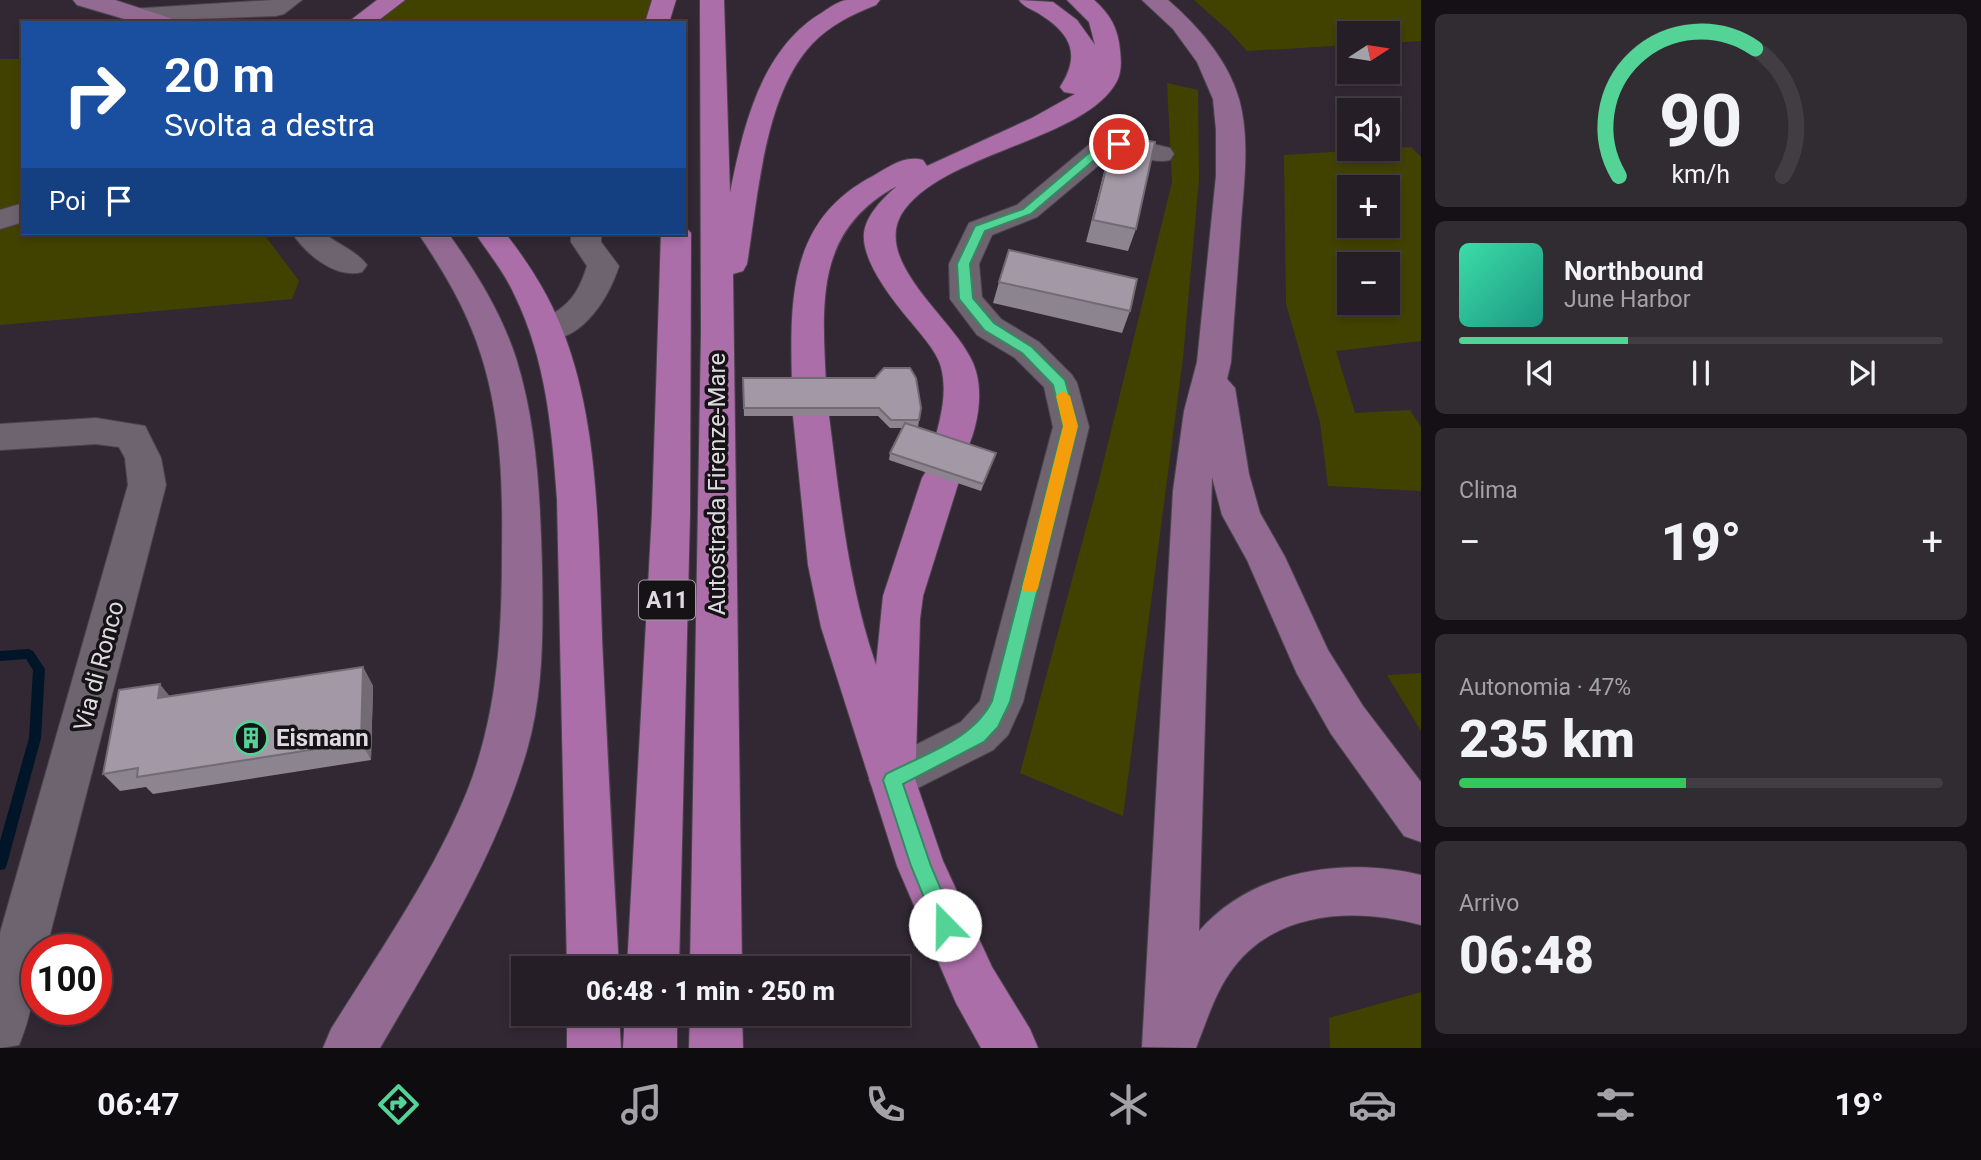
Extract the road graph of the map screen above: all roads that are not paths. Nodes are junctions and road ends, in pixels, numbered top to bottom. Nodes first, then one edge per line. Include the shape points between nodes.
1 (85, 0) edge
2 (311, 0) edge
3 (393, 0) edge
4 (664, 0) edge
5 (682, 0) edge
6 (712, 0) edge
7 (868, 0) edge
8 (1007, 0) edge
9 (1031, 0) edge
10 (1052, 0) edge
11 (1079, 0) edge
12 (1154, 0) edge
13 (283, 4) edge
14 (137, 13) junction
15 (157, 21) edge
16 (258, 21) edge
17 (297, 21) edge
18 (362, 21) edge
19 (658, 21) edge
20 (681, 21) edge
21 (1080, 38) junction
22 (1108, 50) junction
23 (1160, 154) dead end
24 (21, 213) edge
25 (0, 220) edge
26 (309, 235) edge
27 (434, 235) edge
28 (491, 235) edge
29 (586, 235) edge
30 (676, 235) edge
31 (351, 265) dead end
32 (547, 330) junction
33 (718, 334) junction
34 (1214, 362) junction
35 (0, 436) edge
36 (892, 780) junction
37 (1421, 820) edge
38 (1421, 900) edge
39 (593, 956) edge
40 (653, 956) edge
41 (716, 956) edge
42 (0, 1026) edge
43 (593, 1026) edge
44 (651, 1026) edge
45 (716, 1026) edge
46 (350, 1048) edge
47 (594, 1048) edge
48 (650, 1048) edge
49 (716, 1048) edge
50 (1011, 1048) edge
51 (1169, 1048) edge

1 - 14 main road
2 - 17 street
3 - 18 highway
4 - 19 highway
5 - 20 highway
6 - 33 highway, Autostrada Firenze-Mare / A11
7 - 33 highway via 849,6 796,46 771,92
8 - 21 highway
9 - 21 highway via 1062,19
10 - 22 highway via 1072,12
11 - 22 highway via 1106,27
12 - 34 main road via 1201,48 1226,99 1230,176
13 - 14 street via 184,15
13 - 16 street
14 - 15 main road
21 - 36 highway via 1086,64 1064,95 897,174 853,203 825,234 810,270 806,319 810,400 828,565
22 - 36 highway via 1106,77 1088,99 925,178 894,201 879,228 880,255 947,344 957,363 963,398 899,619
23 - 36 street via 1119,144 1101,149 1027,211 980,229 964,264 966,299 989,327 1027,350 1060,383 1071,426 1001,702 992,721 977,736
24 - 25 street
26 - 31 street
27 - 46 main road via 476,299 497,346 509,393 519,453 521,660 505,750 485,805 461,858
28 - 32 highway via 522,276
29 - 32 street via 603,266 597,289 573,318
30 - 40 highway, Autostrada Firenze-Mare / A11 via 671,513
32 - 39 highway via 564,383 576,499
33 - 41 highway, Autostrada Firenze-Mare / A11
34 - 37 main road via 1230,474 1241,514 1312,661 1348,720
34 - 51 main road via 1202,411 1192,491
35 - 42 street, Via di Ronco via 96,431 132,435 143,458 147,485
36 - 50 highway via 945,925
38 - 51 main road via 1345,888 1278,904 1220,945
43 - 47 highway
44 - 48 highway
45 - 49 highway

